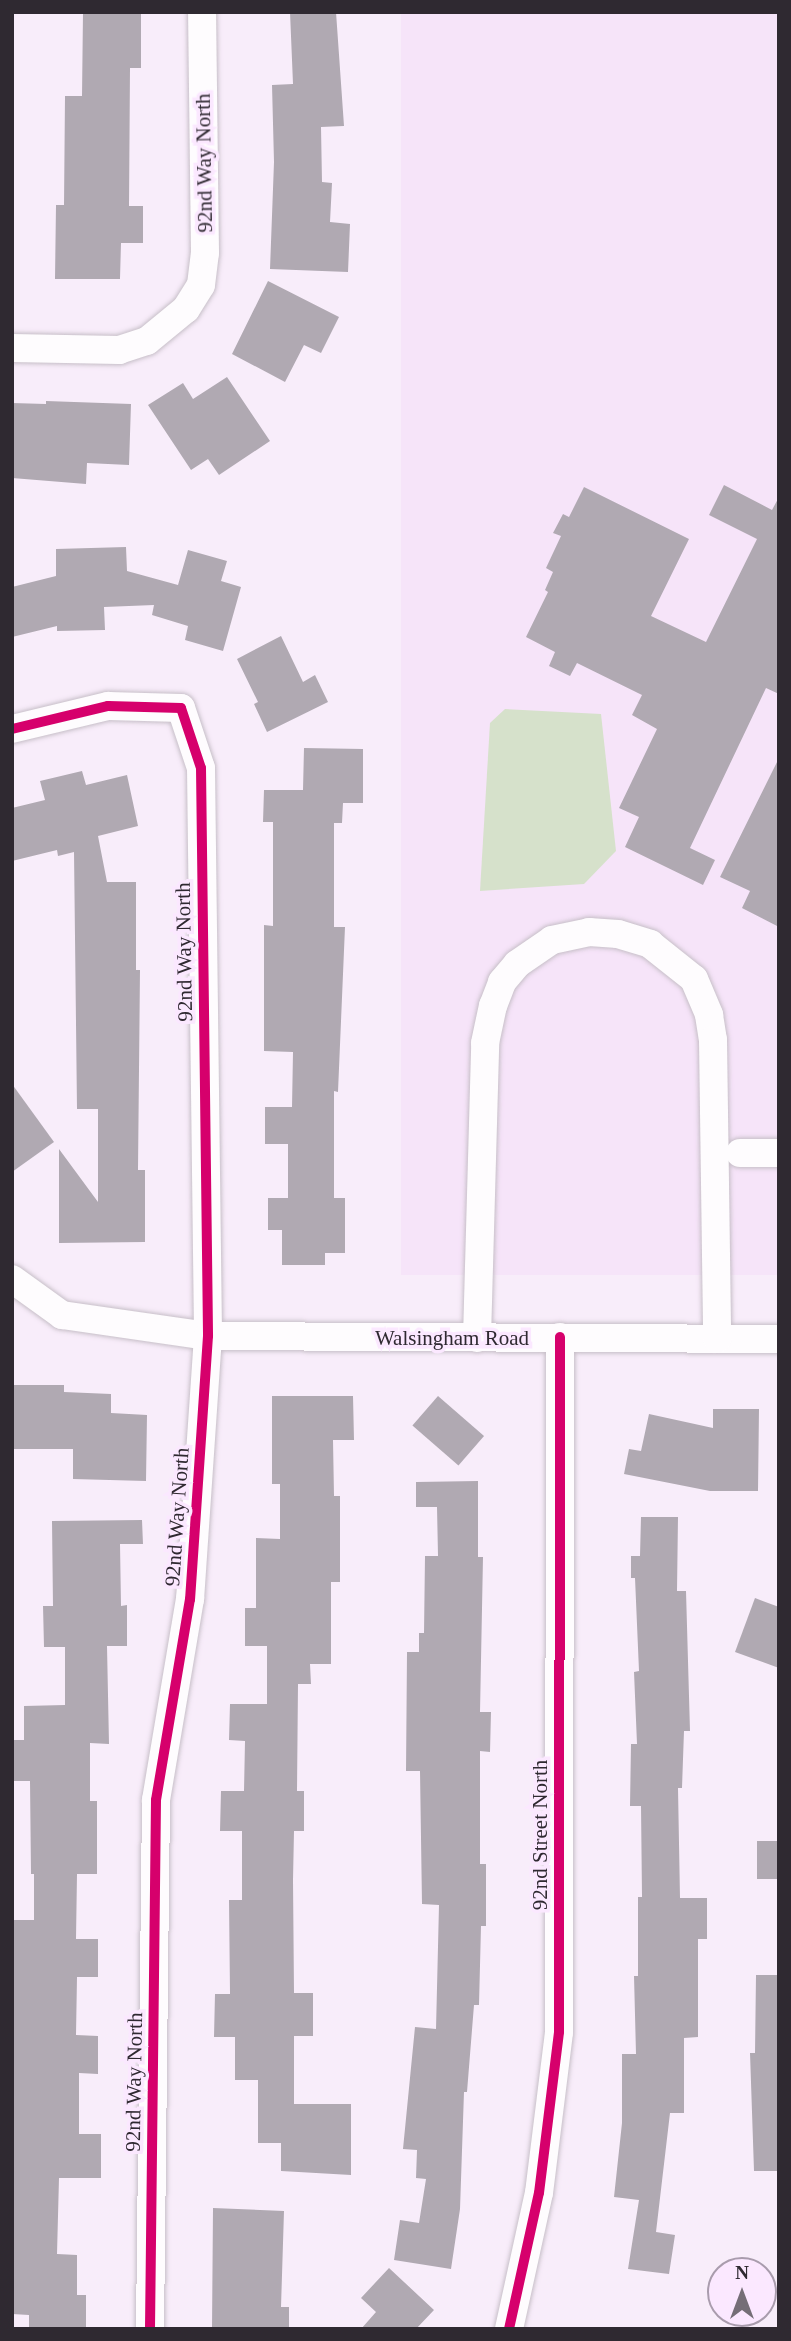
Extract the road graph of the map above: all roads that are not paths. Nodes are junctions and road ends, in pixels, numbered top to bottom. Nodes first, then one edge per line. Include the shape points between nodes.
1 (202, 12) edge
2 (12, 348) edge
3 (12, 729) edge
4 (779, 1133) edge
5 (779, 1140) edge
6 (740, 1153) dead end
7 (779, 1153) edge
8 (12, 1279) edge
9 (208, 1336) junction
10 (560, 1337) junction
11 (477, 1338) junction
12 (717, 1339) junction
13 (779, 1339) edge
14 (150, 2329) edge
15 (509, 2329) edge

1 - 2 street, 92nd Way North via 205,253 201,285 186,309 147,341 119,350
3 - 9 street, 92nd Way North via 108,706 181,708 201,768
4 - 5 street
6 - 7 street
8 - 9 street, Walsingham Road via 62,1315
9 - 11 street, Walsingham Road
9 - 14 street, 92nd Way North via 190,1600 156,1801
10 - 11 street, Walsingham Road
10 - 12 street, Walsingham Road
10 - 15 street, 92nd Street North via 559,2032 539,2193
11 - 12 street via 485,1043 493,1006 502,982 517,964 552,940 589,932 618,934 650,944 694,979 709,1015
12 - 13 street, Walsingham Road

